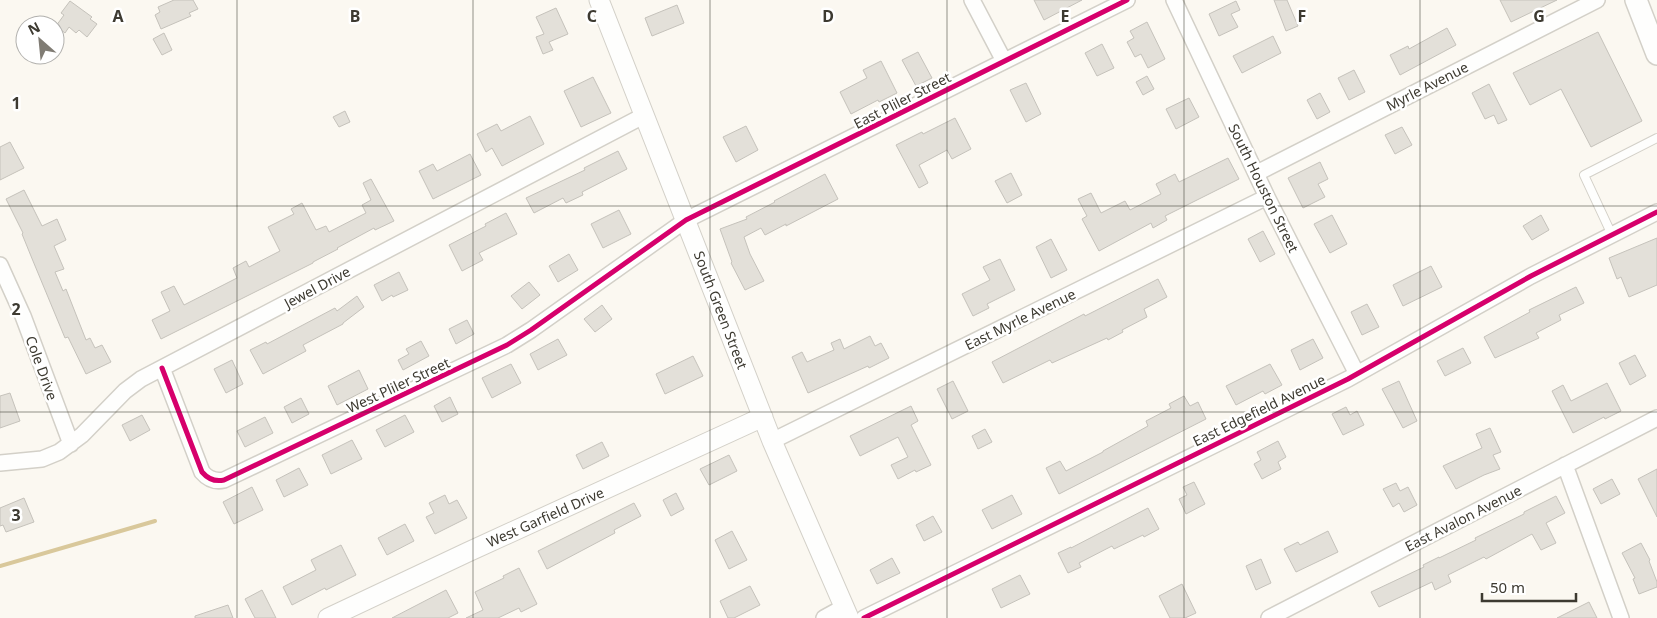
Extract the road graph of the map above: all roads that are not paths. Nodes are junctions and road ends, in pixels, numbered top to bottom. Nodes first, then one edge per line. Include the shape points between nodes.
1 (599, 0) edge
2 (972, 0) edge
3 (1127, 0) edge
4 (1597, 0) edge
5 (1636, 0) edge
6 (1179, 2) edge
7 (1657, 54) edge
8 (1004, 61) junction
9 (645, 115) junction
10 (1657, 138) edge
11 (1257, 173) junction
12 (1268, 197) junction
13 (1657, 212) edge
14 (686, 220) junction
15 (1612, 235) junction
16 (0, 265) edge
17 (162, 368) junction
18 (1357, 374) junction
19 (763, 417) junction
20 (1657, 418) edge
21 (772, 441) junction
22 (71, 444) junction
23 (0, 463) edge
24 (1565, 465) junction
25 (847, 613) edge
26 (328, 618) edge
27 (824, 618) edge
28 (864, 618) edge
29 (1269, 618) edge
30 (1621, 618) edge

1 - 9 street, South Green Street
2 - 8 street
3 - 8 street, East Pliler Street
4 - 11 street, Myrle Avenue
5 - 7 main road
6 - 11 street, South Houston Street
8 - 14 street, East Pliler Street
9 - 14 street, South Green Street
9 - 17 street, Jewel Drive
10 - 15 lane via 1584,175
11 - 12 street, South Houston Street
12 - 18 street, South Houston Street
12 - 21 street, East Myrle Avenue
13 - 15 street, East Edgefield Avenue
14 - 17 street, West Pliler Street via 507,345 224,480 213,480 202,472
14 - 19 street, South Green Street
15 - 18 street, East Edgefield Avenue via 1531,276
16 - 22 street, Cole Drive via 23,316
17 - 22 street, Jewel Drive via 125,391
18 - 28 street, East Edgefield Avenue
19 - 21 street, South Green Street
19 - 26 street, West Garfield Drive
20 - 24 street, East Avalon Avenue
21 - 25 street, South Green Street
22 - 23 street, Jewel Drive via 42,459
24 - 29 street, East Avalon Avenue
24 - 30 street
25 - 27 street

